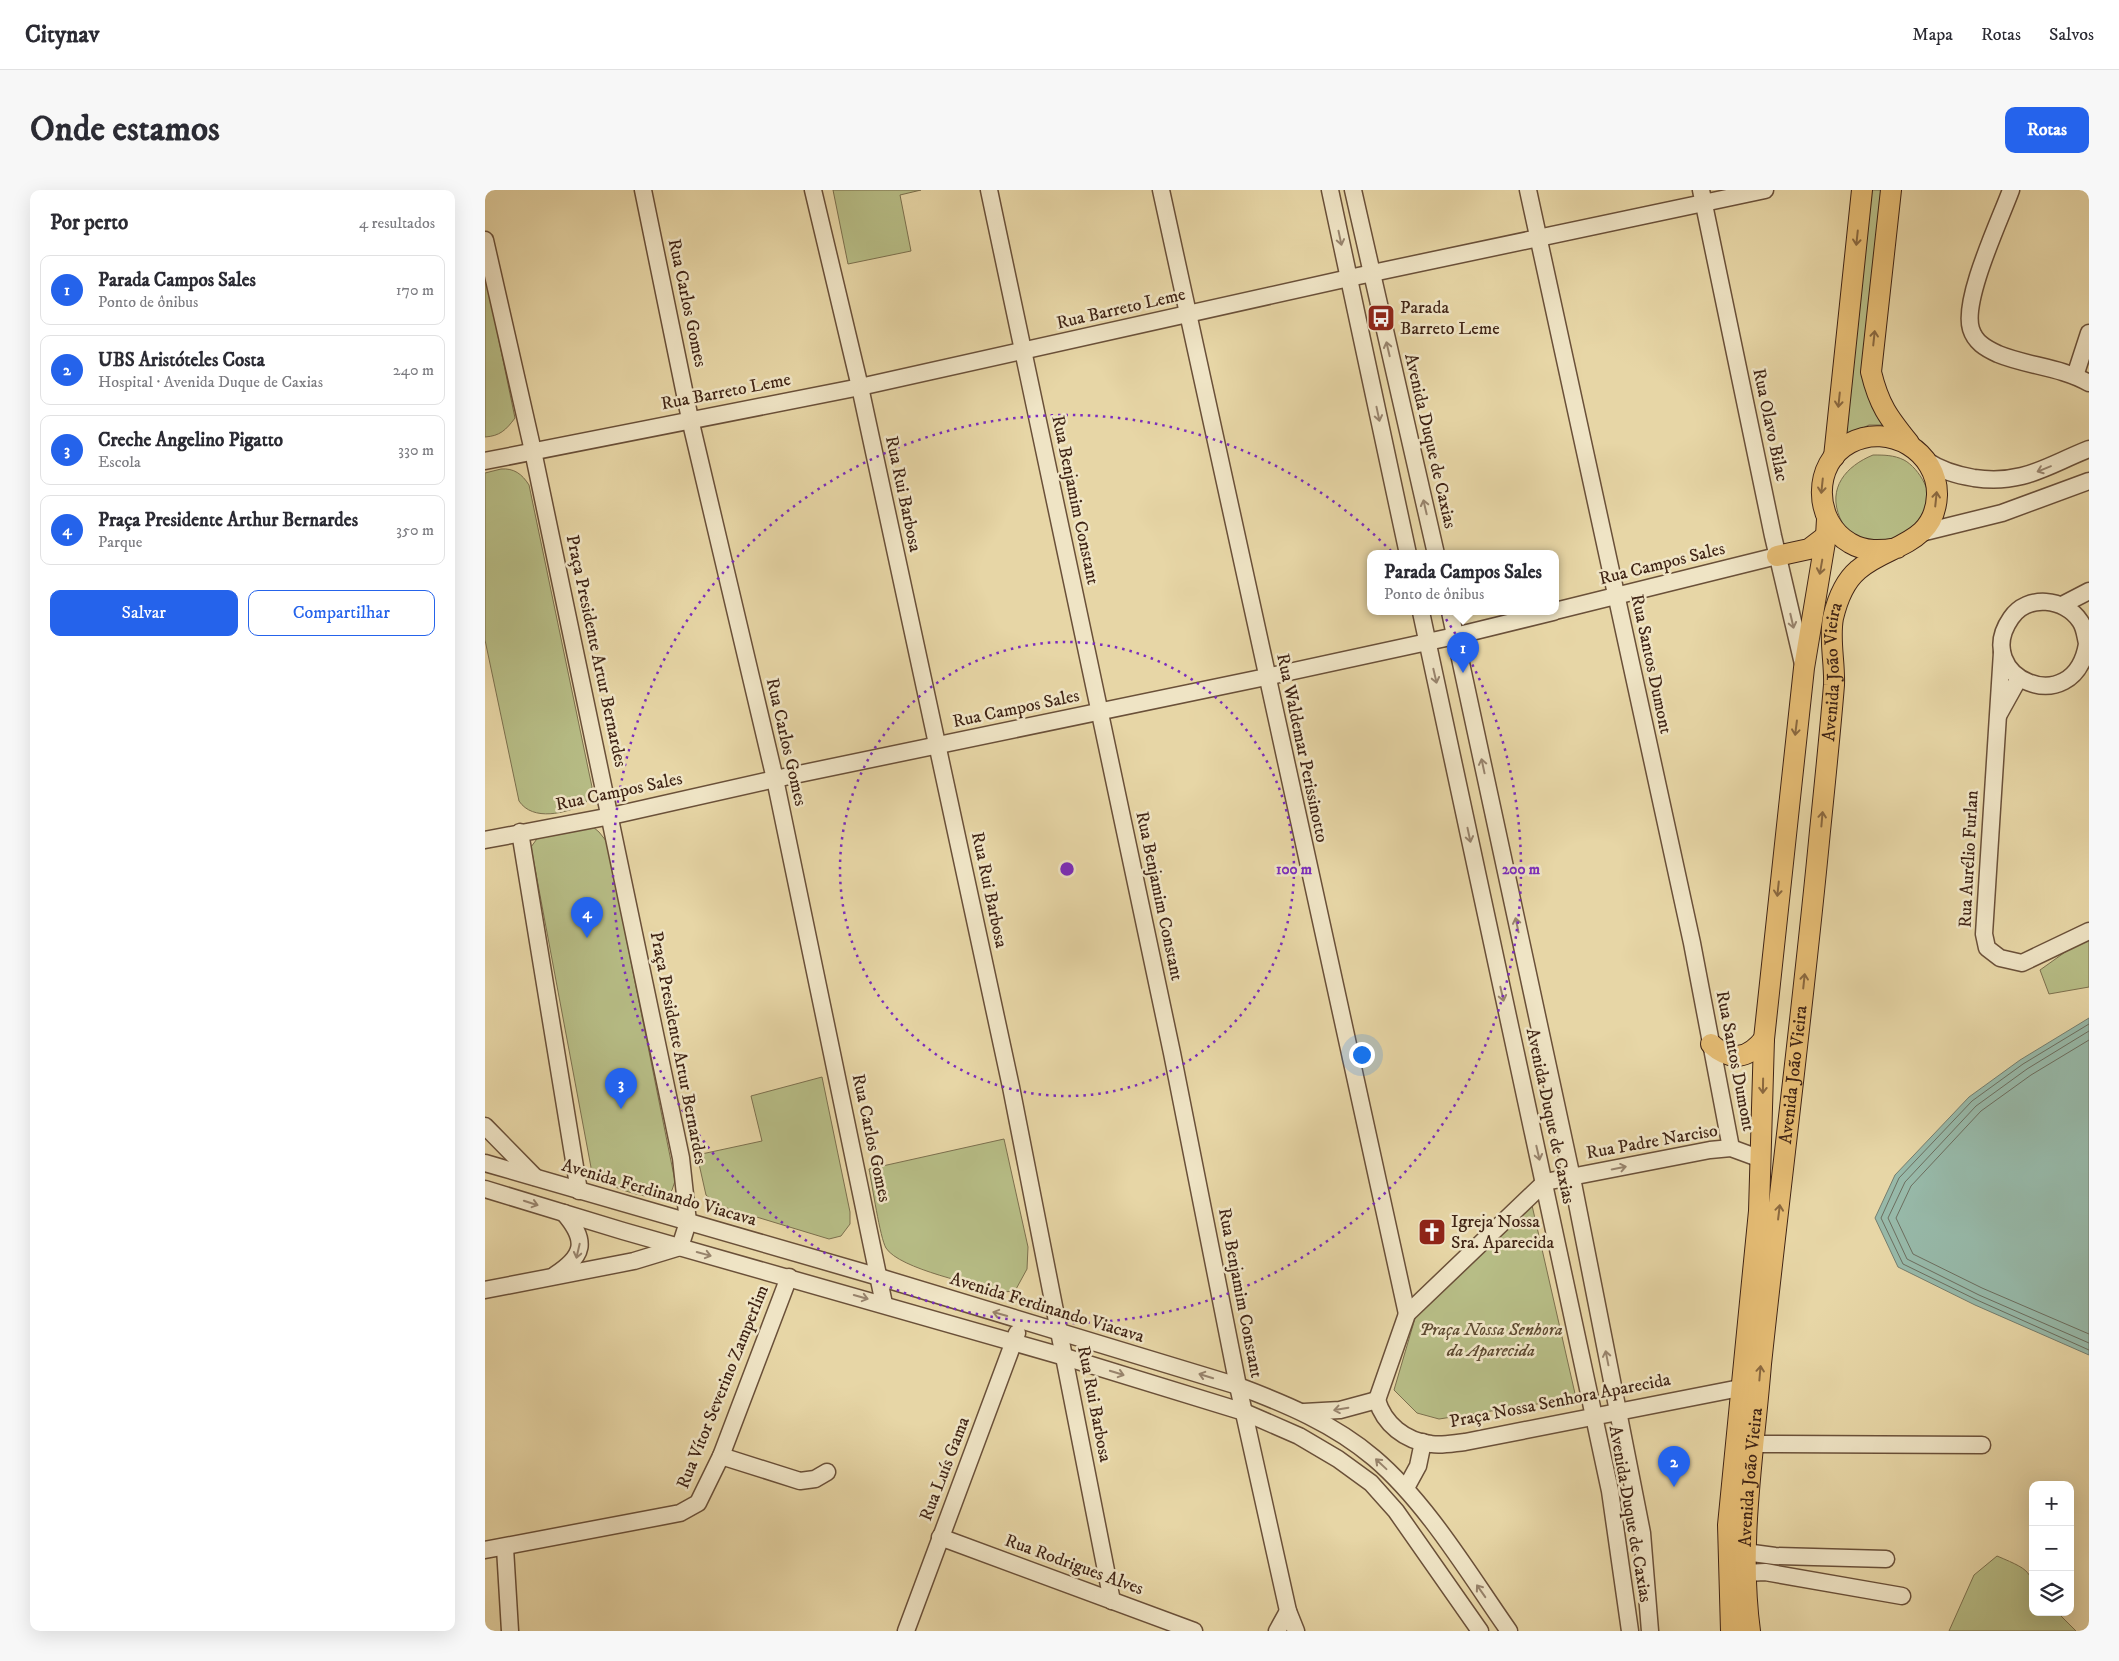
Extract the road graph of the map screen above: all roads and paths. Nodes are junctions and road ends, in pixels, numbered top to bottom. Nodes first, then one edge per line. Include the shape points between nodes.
1 (643, 190) edge
2 (813, 190) edge
3 (989, 190) edge
4 (1161, 190) edge
5 (1330, 190) edge
6 (1353, 190) edge
7 (1528, 190) edge
8 (1765, 190) edge
9 (1862, 190) edge
10 (1891, 190) edge
11 (2011, 190) edge
12 (1702, 197) edge
13 (1538, 238) junction
14 (485, 240) edge
15 (1371, 273) junction
16 (1349, 278) junction
17 (1187, 314) junction
18 (2089, 333) edge
19 (1022, 351) junction
20 (2082, 379) edge
21 (859, 387) junction
22 (690, 419) junction
23 (1911, 445) junction
24 (2089, 449) edge
25 (533, 450) junction
26 (1834, 456) junction
27 (485, 461) edge
28 (1927, 461) junction
29 (2089, 480) edge
30 (1826, 527) junction
31 (1921, 533) junction
32 (1897, 548) junction
33 (1407, 550) edge
34 (1435, 550) edge
35 (1777, 556) junction
36 (2089, 591) edge
37 (1616, 596) junction
38 (2062, 605) junction
39 (1559, 611) edge
40 (1422, 615) edge
41 (1451, 615) edge
42 (1542, 615) edge
43 (1455, 636) junction
44 (2087, 639) edge
45 (1427, 641) junction
46 (2002, 652) junction
47 (1803, 668) junction
48 (2083, 675) edge
49 (1266, 677) junction
50 (2019, 678) junction
51 (1099, 712) junction
52 (1996, 718) junction
53 (938, 746) junction
54 (775, 779) junction
55 (611, 816) junction
56 (520, 832) junction
57 (485, 840) edge
58 (2089, 931) edge
59 (1764, 1039) junction
60 (1711, 1044) junction
61 (485, 1126) edge
62 (1731, 1148) junction
63 (1761, 1159) junction
64 (485, 1163) edge
65 (1571, 1178) junction
66 (536, 1179) junction
67 (1545, 1182) junction
68 (485, 1189) edge
69 (579, 1192) junction
70 (564, 1214) junction
71 (688, 1222) junction
72 (680, 1248) junction
73 (789, 1277) junction
74 (879, 1277) junction
75 (549, 1279) junction
76 (485, 1290) edge
77 (884, 1304) junction
78 (1407, 1314) junction
79 (1021, 1320) junction
80 (1059, 1332) junction
81 (1014, 1342) junction
82 (1065, 1357) junction
83 (1238, 1386) junction
84 (1740, 1388) junction
85 (1377, 1400) junction
86 (1617, 1411) junction
87 (1244, 1412) junction
88 (1303, 1412) junction
89 (1593, 1416) junction
90 (1423, 1442) junction
91 (1754, 1444) junction
92 (1982, 1446) dead end
93 (721, 1456) junction
94 (827, 1472) dead end
95 (1406, 1488) junction
96 (940, 1537) junction
97 (505, 1548) junction
98 (485, 1550) edge
99 (1745, 1552) junction
100 (1886, 1559) dead end
101 (1745, 1573) junction
102 (1902, 1596) dead end
103 (1112, 1601) junction
104 (1288, 1611) junction
105 (510, 1631) edge
106 (906, 1631) edge
107 (1194, 1631) edge
108 (1277, 1631) edge
109 (1296, 1631) edge
110 (1480, 1631) edge
111 (1509, 1631) edge
112 (1630, 1631) edge
113 (1650, 1631) edge
114 (1731, 1631) edge
115 (1750, 1631) edge

1 - 22 street, Rua Carlos Gomes
2 - 21 street, Rua Rui Barbosa
3 - 19 street, Rua Benjamim Constant
4 - 17 street, Rua Waldemar Perissinotto
5 -> 16 street
6 - 15 street, Avenida Duque de Caxias
7 - 13 street, Rua Santos Dumont
8 - 12 street, Rua Barreto Leme
9 -> 26 main road
23 -> 10 main road via 1884,412 1871,372
11 - 20 street via 1969,304 1971,328 1979,344 1999,354
12 - 13 street, Rua Barreto Leme
12 - 35 street, Rua Olavo Bilac
13 - 15 street, Rua Barreto Leme
13 - 37 street, Rua Santos Dumont
14 - 25 street, Praça Presidente Artur Bernardes
15 - 16 street, Rua Barreto Leme
34 -> 15 street, Avenida Duque de Caxias
16 - 17 street, Rua Barreto Leme
16 -> 33 street
17 - 19 street, Rua Barreto Leme
17 - 49 street, Rua Waldemar Perissinotto
18 - 20 street
19 - 21 street, Rua Barreto Leme
19 - 51 street, Rua Benjamim Constant
21 - 22 street, Rua Barreto Leme
21 - 53 street, Rua Rui Barbosa
22 - 25 street, Rua Barreto Leme
22 - 54 street, Rua Carlos Gomes
23 - 26 main road via 1891,437 1870,436 1850,443
23 - 28 main road
24 -> 28 street via 2011,480 1964,476 1942,471
25 - 27 street, Rua Barreto Leme
25 - 55 street, Praça Presidente Artur Bernardes
26 -> 30 main road via 1823,476 1821,498
31 -> 28 main road via 1929,523 1937,498 1937,485
29 - 31 street via 2002,513
30 - 32 main road via 1849,543 1873,550
30 - 35 main road via 1809,549
30 -> 47 main road, Avenida João Vieira
31 - 32 main road
91 -> 32 main road, Avenida João Vieira via 1820,834 1834,682 1833,622 1848,581 1858,570
35 - 37 street, Rua Campos Sales
35 -> 47 street, Rua Olavo Bilac
36 - 38 street
37 - 39 street, Rua Campos Sales
37 - 60 street, Rua Santos Dumont
38 - 44 street via 2080,621
38 - 46 street via 2036,602 2012,615 2001,639
40 - 45 street, Avenida Duque de Caxias
41 - 43 street, Avenida Duque de Caxias
42 - 43 street, Rua Campos Sales
43 - 45 street, Rua Campos Sales
65 -> 43 street, Avenida Duque de Caxias
44 - 48 street
45 - 49 street, Rua Campos Sales
45 -> 67 street, Avenida Duque de Caxias
46 - 50 street via 2005,662
46 - 52 street, Rua Aurélio Furlan
47 -> 59 main road, Avenida João Vieira
48 - 50 street via 2043,686
49 - 51 street, Rua Campos Sales
49 - 78 street, Rua Waldemar Perissinotto
50 - 52 street, Rua Aurélio Furlan
51 - 53 street, Rua Campos Sales
51 - 83 street, Rua Benjamim Constant via 1172,1053
52 - 58 street, Rua Aurélio Furlan via 1984,934 1987,948 2000,958 2022,963
53 - 54 street, Rua Campos Sales
53 - 80 street, Rua Rui Barbosa via 1011,1087
54 - 55 street, Rua Campos Sales
54 - 74 street, Rua Carlos Gomes
55 - 56 street, Rua Campos Sales
55 - 71 street, Praça Presidente Artur Bernardes via 681,1158
56 - 57 street, Rua Campos Sales
56 - 69 street
59 - 60 main road via 1757,1048 1738,1056 1728,1056
59 -> 63 main road, Avenida João Vieira
60 - 62 street, Rua Santos Dumont
61 - 66 street
62 - 63 street, Rua Padre Narciso
65 -> 62 street, Rua Padre Narciso
63 - 84 main road, Avenida João Vieira via 1759,1212
64 - 66 street, Avenida Ferdinando Viacava
65 - 67 street, Rua Padre Narciso
86 -> 65 street, Avenida Duque de Caxias
66 - 69 street, Avenida Ferdinando Viacava
67 - 78 street
67 - 89 street, Avenida Duque de Caxias
68 -> 70 street
69 - 71 street, Avenida Ferdinando Viacava
70 - 72 street
70 -> 75 street via 579,1234 579,1250 576,1259
71 - 72 street, Praça Presidente Artur Bernardes
71 - 74 street, Avenida Ferdinando Viacava
72 -> 73 street
72 - 75 street
73 -> 77 street
73 - 93 street, Rua Vítor Severino Zamperlim
74 - 77 street, Rua Carlos Gomes
79 -> 74 street, Avenida Ferdinando Viacava
75 - 76 street
77 - 81 street
78 - 85 street
79 - 80 street, Avenida Ferdinando Viacava
79 - 81 street, Rua Luís Gama
80 - 82 street, Rua Rui Barbosa
83 -> 80 street, Avenida Ferdinando Viacava
81 - 82 street
81 - 96 street, Rua Luís Gama
82 -> 87 street
82 - 103 street, Rua Rui Barbosa
83 - 87 street, Rua Benjamim Constant
83 - 88 street, Avenida Ferdinando Viacava
84 - 86 street, Praça Nossa Senhora Aparecida
84 - 114 main road, Avenida João Vieira via 1728,1525
85 -> 88 street via 1340,1410
85 - 90 street, Praça Nossa Senhora Aparecida via 1392,1427
86 - 89 street, Praça Nossa Senhora Aparecida
86 - 113 street, Avenida Duque de Caxias via 1642,1533
87 - 104 street, Rua Benjamim Constant
87 - 110 street via 1299,1436 1371,1483 1396,1511
95 -> 88 street, Avenida Ferdinando Viacava via 1374,1457
89 - 90 street, Praça Nossa Senhora Aparecida via 1465,1442
89 - 112 street, Avenida Duque de Caxias via 1610,1491
90 - 95 street via 1418,1466
91 - 92 street
91 - 99 main road, Avenida João Vieira
93 - 94 street via 800,1481 815,1479
93 - 97 street, Rua Vítor Severino Zamperlim via 698,1503 680,1513
111 -> 95 street, Avenida Ferdinando Viacava
96 - 103 street, Rua Rodrigues Alves
96 - 106 street, Rua Luís Gama
97 - 98 street, Rua Vítor Severino Zamperlim
97 - 105 street
99 - 100 street via 1775,1556
99 - 101 main road, Avenida João Vieira
101 - 102 street via 1765,1572
101 - 115 main road, Avenida João Vieira
103 - 107 street, Rua Rodrigues Alves
104 - 108 street
104 - 109 street, Rua Benjamim Constant

